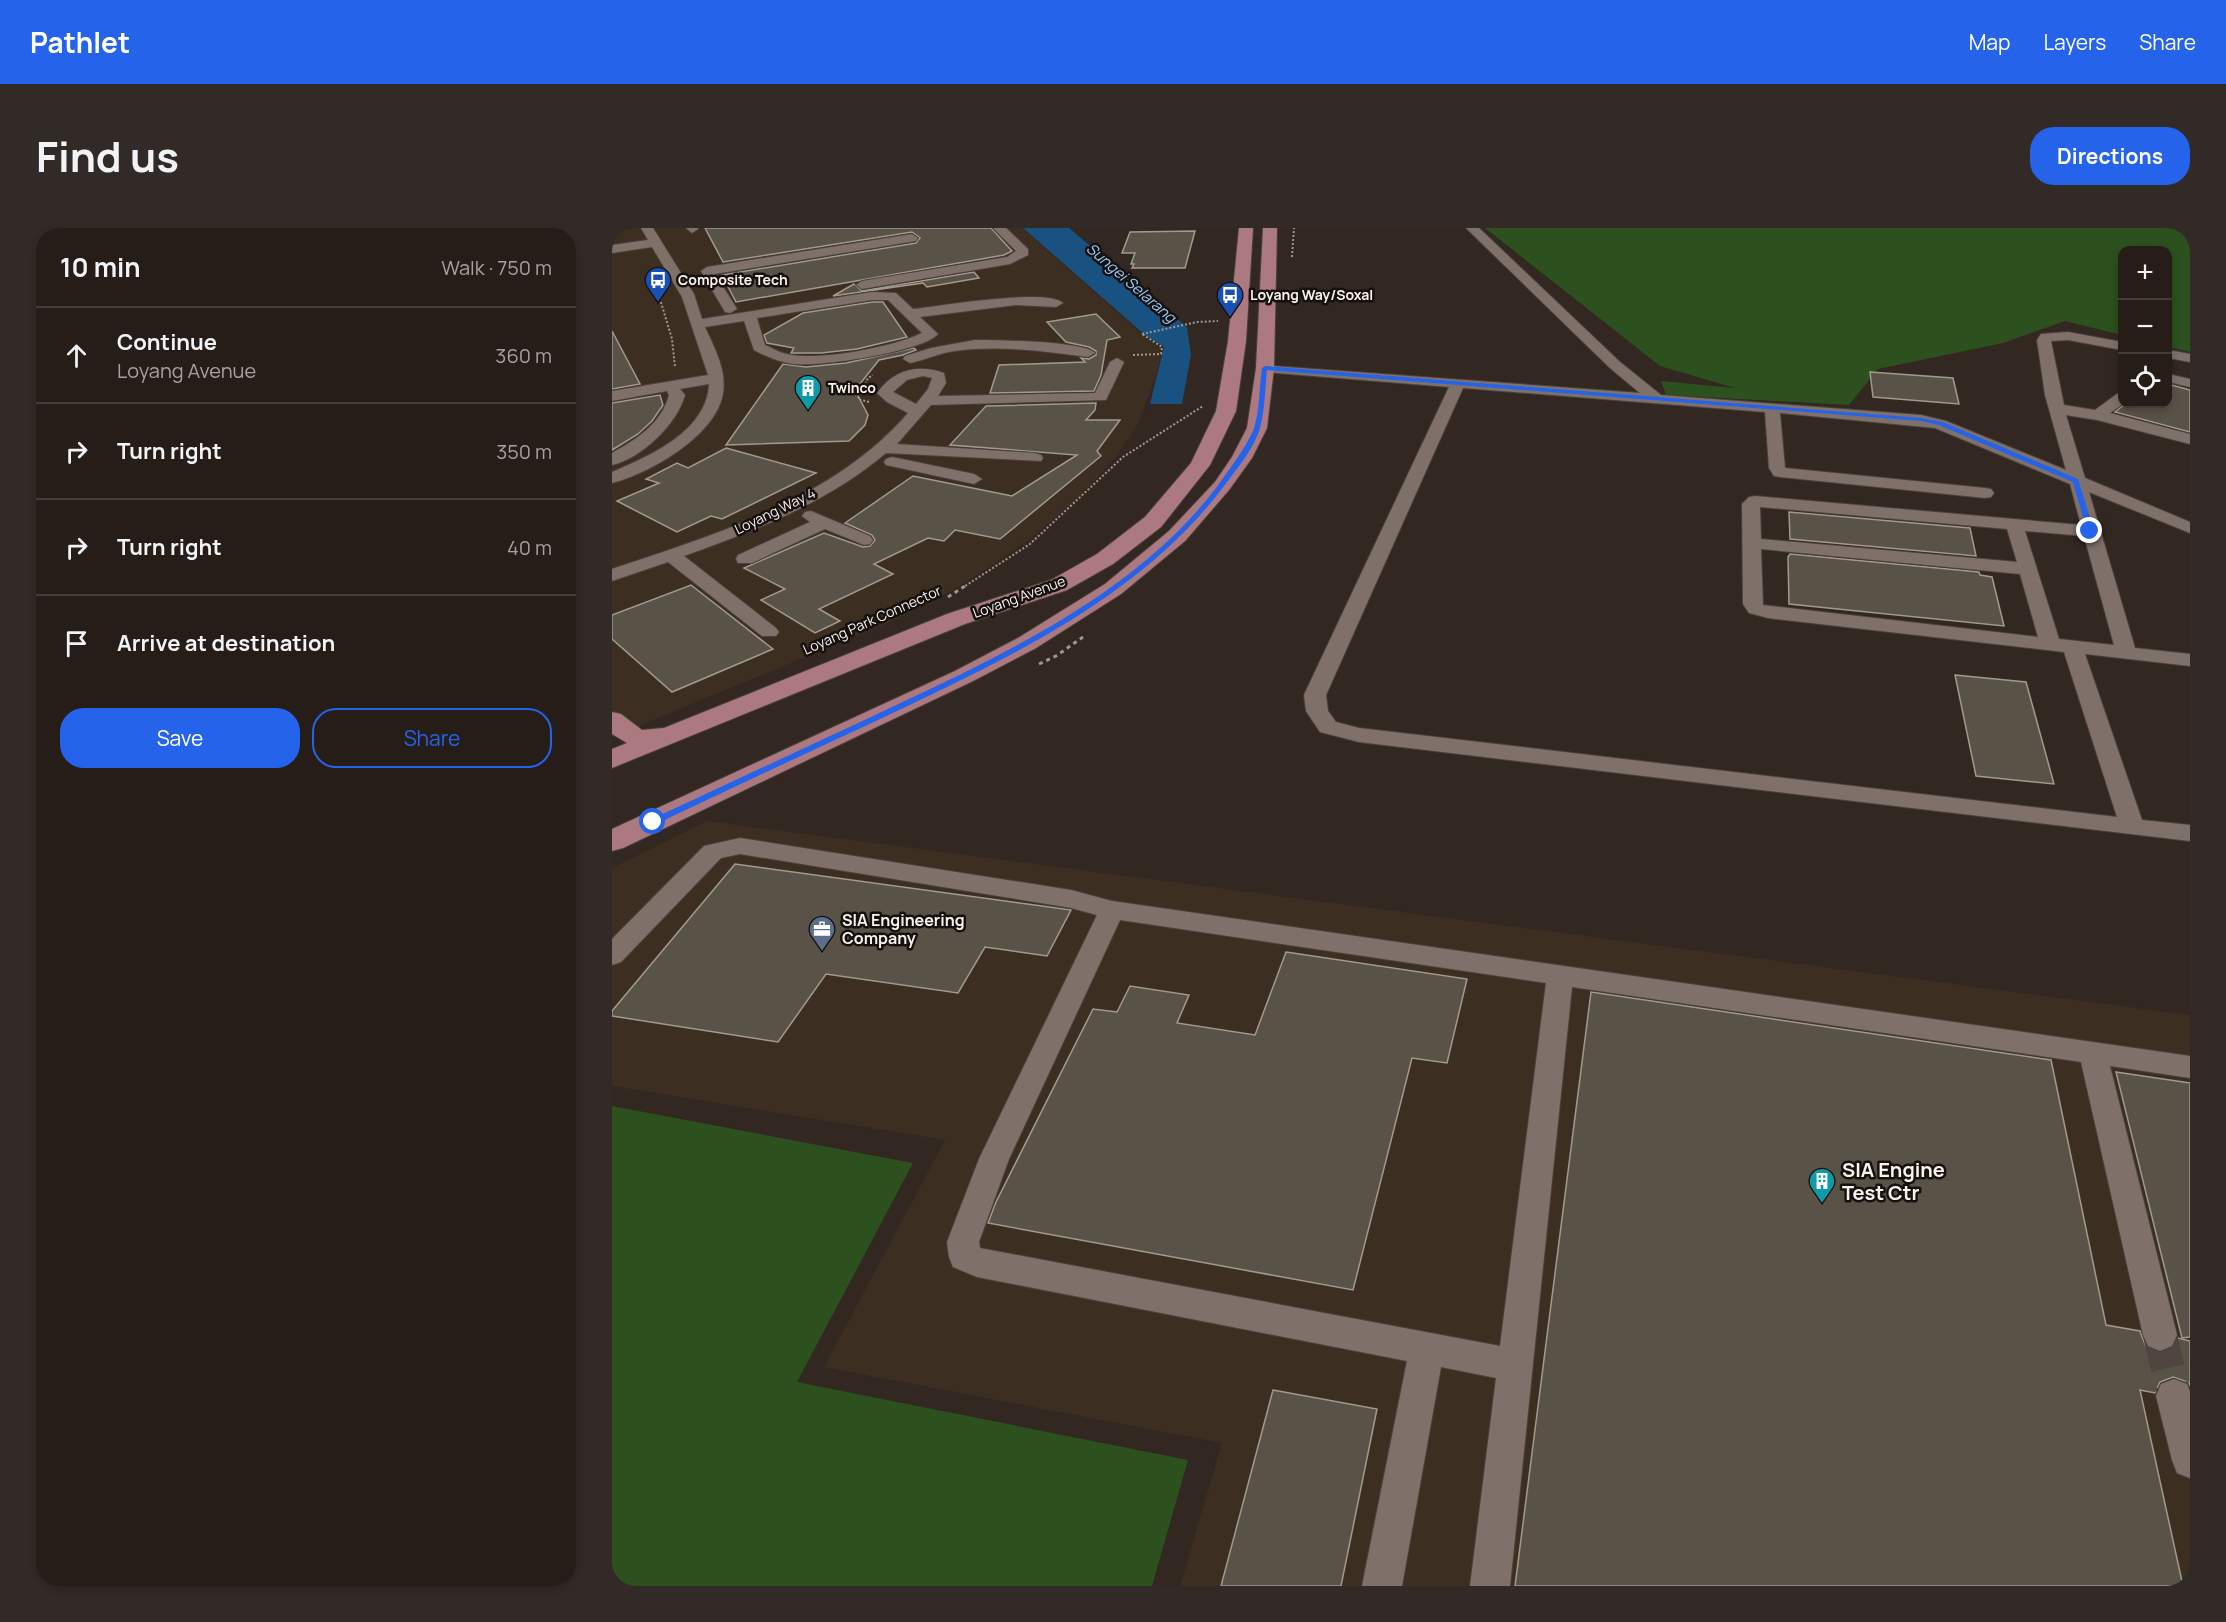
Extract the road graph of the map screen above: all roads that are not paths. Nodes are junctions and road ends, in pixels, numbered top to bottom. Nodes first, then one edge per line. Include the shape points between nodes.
1 (647, 228) edge
2 (904, 228) edge
3 (999, 228) edge
4 (1246, 228) edge
5 (1270, 228) edge
6 (1472, 228) edge
7 (655, 243) junction
8 (612, 249) edge
9 (1056, 303) dead end
10 (730, 309) junction
11 (908, 314) junction
12 (749, 315) junction
13 (696, 319) junction
14 (2118, 345) edge
15 (1088, 354) dead end
16 (2172, 355) edge
17 (2190, 358) edge
18 (1117, 362) dead end
19 (1265, 368) junction
20 (902, 371) junction
21 (715, 378) junction
22 (2172, 379) edge
23 (1458, 383) junction
24 (2190, 383) edge
25 (675, 385) junction
26 (612, 396) edge
27 (1658, 400) junction
28 (2118, 400) edge
29 (922, 407) junction
30 (1772, 408) junction
31 (2058, 409) junction
32 (2098, 415) junction
33 (2190, 439) edge
34 (876, 453) junction
35 (1035, 458) dead end
36 (612, 459) edge
37 (612, 478) edge
38 (974, 479) dead end
39 (2075, 481) junction
40 (1985, 493) dead end
41 (789, 506) junction
42 (825, 522) junction
43 (2014, 523) junction
44 (2190, 528) edge
45 (2090, 531) junction
46 (864, 540) dead end
47 (1750, 543) junction
48 (671, 555) junction
49 (746, 559) dead end
50 (2027, 569) junction
51 (612, 575) edge
52 (768, 632) dead end
53 (2050, 643) junction
54 (2072, 646) junction
55 (2126, 652) junction
56 (2190, 660) edge
57 (612, 720) edge
58 (670, 735) junction
59 (612, 759) edge
60 (2132, 826) junction
61 (2190, 833) edge
62 (612, 842) edge
63 (1112, 910) junction
64 (612, 955) edge
65 (1560, 976) junction
66 (2093, 1054) junction
67 (2190, 1067) edge
68 (2160, 1335) tunnel mouth
69 (1427, 1348) junction
70 (1514, 1365) junction
71 (2174, 1396) tunnel mouth
72 (2190, 1460) edge
73 (1383, 1586) edge
74 (1490, 1586) edge

1 - 7 street
2 - 10 street via 912,238 707,271
3 - 10 street via 1023,254 1010,260
4 - 58 main road, Loyang Avenue via 1237,341 1226,411 1200,465 1153,522 1105,559 1059,585 956,619
5 - 19 main road
6 - 27 street via 1615,365
7 - 8 street
7 - 13 street via 688,296
9 - 11 street via 1016,301
10 - 13 street
11 - 12 street via 891,296 883,295
11 - 12 street via 931,334 927,338 822,360 779,358 759,347
12 - 13 street
13 - 21 street via 708,345
14 - 31 street via 2059,335 2046,337 2052,395
15 - 20 street via 974,344 934,350 910,359
16 - 17 street
18 - 29 street via 1101,397
19 - 23 street
19 - 62 main road via 1257,428 1242,458 1204,509 1113,589 1027,643 964,676
20 - 29 street via 886,395 912,407
20 - 29 street, Loyang Way 4 via 939,375 939,382
21 - 25 street
21 - 37 street via 713,403 691,432 672,447
22 - 24 street
23 - 27 street
23 - 60 street via 1315,695 1317,711 1328,728 1359,735
25 - 26 street
25 - 36 street via 676,404 666,418 651,434
27 - 30 street
28 - 32 street
29 - 34 street, Loyang Way 4
30 - 39 street via 1940,424
30 - 40 street via 1780,472
31 - 32 street
31 - 39 street
32 - 33 street
34 - 35 street
34 - 38 street
34 - 41 street, Loyang Way 4 via 831,484
39 - 44 street
39 - 45 street
41 - 42 street
41 - 48 street, Loyang Way 4
42 - 46 street
42 - 49 street
43 - 45 street
43 - 47 street via 1755,501 1751,504
43 - 50 street
45 - 55 street
47 - 50 street
47 - 53 street via 1753,603 1761,611
48 - 51 street, Loyang Way 4
48 - 52 street
50 - 53 street
53 - 54 street
54 - 55 street
54 - 60 street
55 - 56 street
57 - 58 main road via 630,736
58 - 59 main road, Loyang Avenue
60 - 61 street
63 - 64 street via 1047,896 740,846 726,847 712,852
63 - 65 street
63 - 69 street via 993,1159 963,1242 965,1257
65 - 66 street
65 - 70 street
66 - 67 street
66 - 68 street
69 - 70 street
69 - 73 street
70 - 74 street
71 - 72 street

